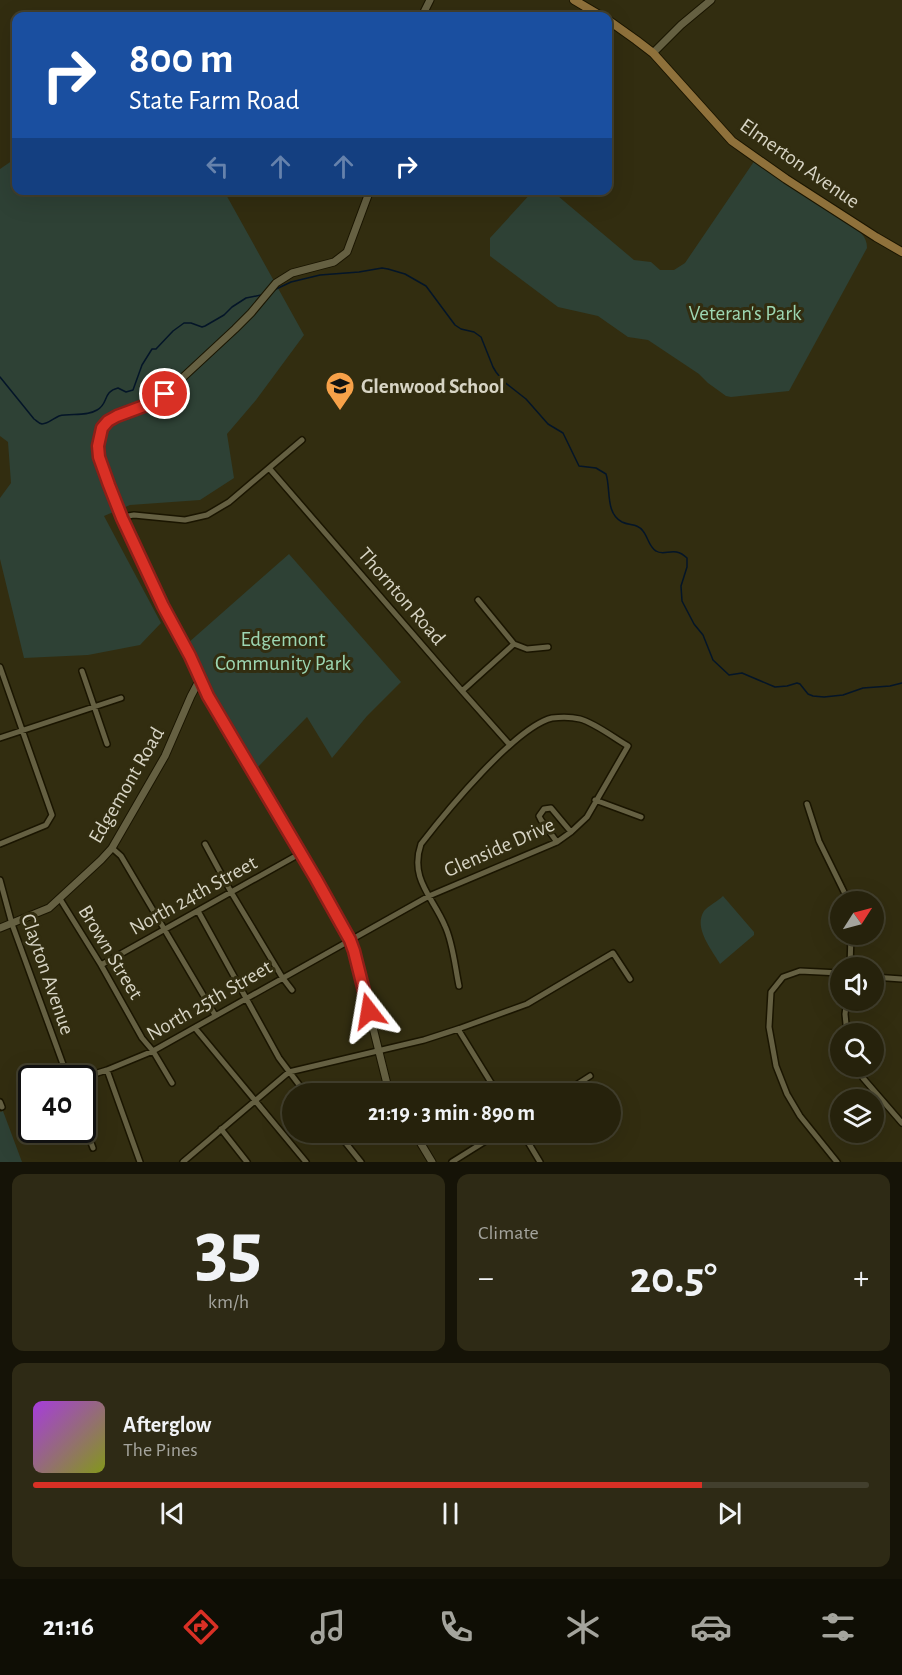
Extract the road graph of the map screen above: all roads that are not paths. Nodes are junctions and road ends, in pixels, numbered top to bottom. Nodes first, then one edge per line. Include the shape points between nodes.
1 (574, 0) edge
2 (711, 0) edge
3 (594, 12) edge
4 (612, 23) edge
5 (653, 53) junction
6 (368, 195) edge
7 (902, 252) edge
8 (302, 440) dead end
9 (269, 468) junction
10 (122, 518) junction
11 (478, 600) dead end
12 (514, 644) junction
13 (548, 647) dead end
14 (0, 667) edge
15 (82, 671) dead end
16 (200, 679) junction
17 (462, 691) junction
18 (121, 698) dead end
19 (95, 706) junction
20 (23, 730) junction
21 (0, 738) edge
22 (107, 744) dead end
23 (510, 745) junction
24 (596, 800) junction
25 (807, 804) dead end
26 (641, 817) dead end
27 (571, 832) junction
28 (557, 842) junction
29 (0, 844) edge
30 (205, 844) dead end
31 (112, 848) junction
32 (301, 853) junction
33 (0, 880) edge
34 (1, 888) edge
35 (844, 891) edge
36 (231, 892) junction
37 (429, 896) junction
38 (60, 899) junction
39 (198, 911) junction
40 (12, 924) junction
41 (0, 928) edge
42 (165, 930) junction
43 (350, 940) junction
44 (101, 965) junction
45 (830, 972) edge
46 (282, 977) junction
47 (884, 977) edge
48 (630, 979) dead end
49 (902, 979) edge
50 (459, 986) dead end
51 (292, 990) dead end
52 (247, 998) junction
53 (215, 1015) junction
54 (195, 1028) junction
55 (458, 1029) junction
56 (379, 1050) junction
57 (153, 1051) junction
58 (63, 1065) edge
59 (107, 1070) junction
60 (289, 1072) junction
61 (96, 1073) edge
62 (590, 1076) dead end
63 (863, 1077) edge
64 (172, 1083) dead end
65 (298, 1083) edge
66 (387, 1083) edge
67 (491, 1083) edge
68 (579, 1083) edge
69 (254, 1100) junction
70 (902, 1123) edge
71 (222, 1129) junction
72 (91, 1143) edge
73 (346, 1143) edge
74 (421, 1143) edge
75 (482, 1143) edge
76 (529, 1143) edge
77 (93, 1148) dead end
78 (190, 1160) edge
79 (140, 1162) edge
80 (183, 1162) edge
81 (247, 1162) edge
82 (306, 1162) edge
83 (361, 1162) edge
84 (432, 1162) edge
85 (452, 1162) edge
86 (540, 1162) edge
87 (837, 1162) edge

1 - 3 main road
2 - 5 street
4 - 5 main road, Elmerton Avenue
5 - 7 main road, Elmerton Avenue via 732,141
6 - 10 street via 347,252 334,262 283,278 165,394 117,416 102,428 99,457
8 - 9 street
9 - 10 street via 207,515 185,520 134,515
9 - 17 street, Thornton Road
10 - 16 street
11 - 12 street
12 - 13 street via 527,649
12 - 17 street
14 - 20 street
15 - 19 street
16 - 31 street, Edgemont Road via 165,756
16 - 32 street
17 - 23 street, Thornton Road
18 - 19 street
19 - 20 street
19 - 22 street
20 - 21 street
20 - 29 street via 52,815 46,825
23 - 24 street, Glenside Drive via 551,718 565,717 580,719 628,746
23 - 37 street via 421,844 417,873
24 - 26 street
24 - 27 street, Glenside Drive via 587,817
25 - 35 street via 819,841
27 - 28 street, Glenside Drive
27 - 28 street via 551,808 544,809 539,816
28 - 37 street, Glenside Drive
30 - 36 street
31 - 38 street, Edgemont Road
31 - 42 street via 121,856
32 - 36 street, North 24th Street
32 - 43 street
33 - 34 street, Clayton Avenue
34 - 40 street, Clayton Avenue
36 - 39 street, North 24th Street
36 - 46 street
37 - 43 street, Glenside Drive
37 - 50 street via 446,927
38 - 40 street, Edgemont Road
38 - 44 street, Brown Street
39 - 42 street, North 24th Street
39 - 52 street
40 - 41 street, Edgemont Road
40 - 58 street, Clayton Avenue
42 - 44 street, North 24th Street
42 - 53 street
43 - 46 street, North 25th Street
43 - 56 street
44 - 57 street, Brown Street
45 - 87 street via 800,971 783,977 771,992 769,1027 776,1066 787,1095
46 - 51 street
46 - 52 street, North 25th Street
47 - 49 street
48 - 55 street via 613,953 527,1004
52 - 53 street, North 25th Street
52 - 60 street
53 - 54 street, North 25th Street
54 - 57 street, North 25th Street
54 - 69 street
55 - 56 street
55 - 67 street
56 - 60 street
56 - 66 street
57 - 59 street, North 25th Street
57 - 64 street, Brown Street
59 - 61 street, North 25th Street
59 - 79 street
60 - 65 street
60 - 69 street
62 - 68 street
63 - 70 street
69 - 71 street
69 - 82 street
71 - 78 street
71 - 81 street
72 - 77 street
73 - 83 street
74 - 84 street
75 - 85 street
76 - 86 street
78 - 80 street

